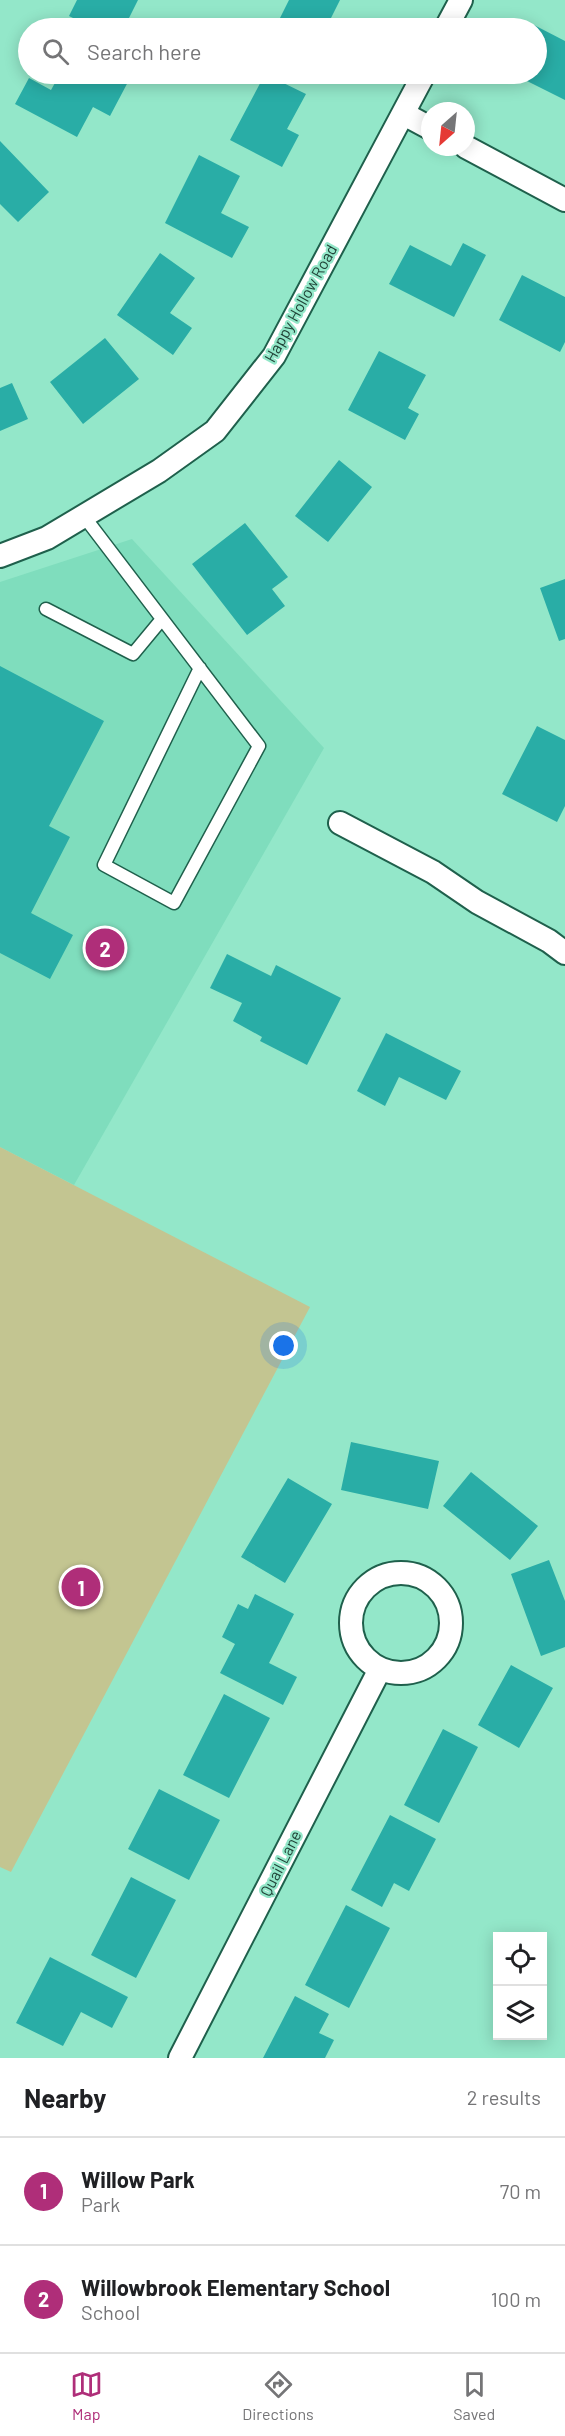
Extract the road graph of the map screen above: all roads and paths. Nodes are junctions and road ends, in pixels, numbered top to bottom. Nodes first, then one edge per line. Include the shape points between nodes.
1 (461, 0) edge
2 (452, 18) edge
3 (419, 84) edge
4 (404, 114) junction
5 (421, 123) edge
6 (475, 152) edge
7 (565, 200) edge
8 (83, 515) junction
9 (0, 556) edge
10 (46, 609) dead end
11 (162, 619) junction
12 (200, 668) junction
13 (340, 823) dead end
14 (565, 953) edge
15 (380, 1669) junction
16 (180, 2058) edge

1 - 2 street
3 - 4 street, Happy Hollow Road
4 - 5 street
4 - 8 street, Happy Hollow Road via 273,356 215,430 159,471
6 - 7 street
8 - 9 street, Happy Hollow Road via 47,538
8 - 11 lane
10 - 11 lane via 133,654
11 - 12 lane
12 - 12 lane via 259,746 174,903 104,864
13 - 14 street via 433,872
15 - 15 street via 412,1673 440,1656 449,1642 450,1610 443,1595 417,1575 384,1576 370,1584 355,1604 351,1629 356,1645
15 - 16 street, Quail Lane

